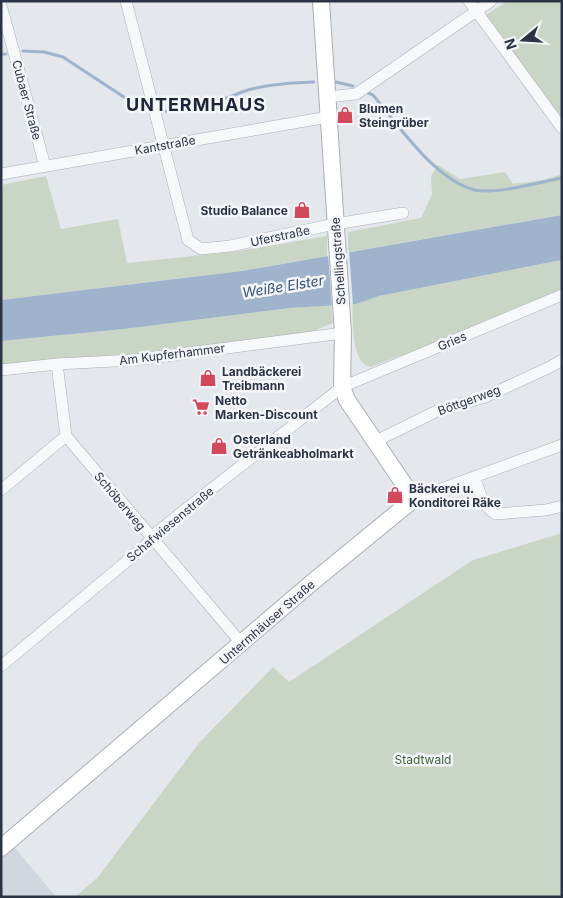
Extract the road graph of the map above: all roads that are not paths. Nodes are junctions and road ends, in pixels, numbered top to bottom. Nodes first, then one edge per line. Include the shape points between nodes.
1 (126, 1) edge
2 (321, 1) edge
3 (468, 1) edge
4 (491, 1) edge
5 (1, 5) edge
6 (477, 12) junction
7 (327, 97) junction
8 (328, 117) junction
9 (562, 128) edge
10 (165, 146) junction
11 (45, 166) junction
12 (1, 174) edge
13 (403, 213) dead end
14 (336, 229) junction
15 (562, 295) edge
16 (342, 328) junction
17 (562, 360) edge
18 (57, 364) junction
19 (1, 370) edge
20 (342, 387) junction
21 (66, 436) junction
22 (376, 441) junction
23 (562, 445) edge
24 (474, 477) junction
25 (1, 490) edge
26 (414, 499) junction
27 (562, 506) edge
28 (152, 539) junction
29 (242, 644) junction
30 (1, 666) edge
31 (1, 848) edge

1 - 10 street
2 - 7 main road, Schellingstraße
3 - 6 street
4 - 6 street
5 - 11 street, Cubaer Straße
6 - 7 street via 356,94
6 - 9 street
7 - 8 main road, Schellingstraße
8 - 10 street, Kantstraße
8 - 14 main road, Schellingstraße
10 - 11 street, Kantstraße
10 - 14 street, Uferstraße via 188,240 200,249
11 - 12 street, Kantstraße
13 - 14 street, Uferstraße
14 - 16 main road, Schellingstraße
15 - 20 street, Gries
16 - 18 street, Am Kupferhammer via 134,360
16 - 20 main road, Schellingstraße
17 - 22 street, Böttgerweg via 485,397 437,411
18 - 19 street, Am Kupferhammer
18 - 21 street
20 - 22 main road, Schellingstraße via 347,400
20 - 28 street, Schafwiesenstraße
21 - 25 street
21 - 28 street, Schöberweg
22 - 26 main road, Schellingstraße
23 - 24 street, Untermhäuser Straße
24 - 26 street, Untermhäuser Straße
24 - 27 street via 485,505 496,514
26 - 29 main road, Untermhäuser Straße
28 - 29 street, Schöberweg
28 - 30 street, Schafwiesenstraße
29 - 31 main road, Untermhäuser Straße

